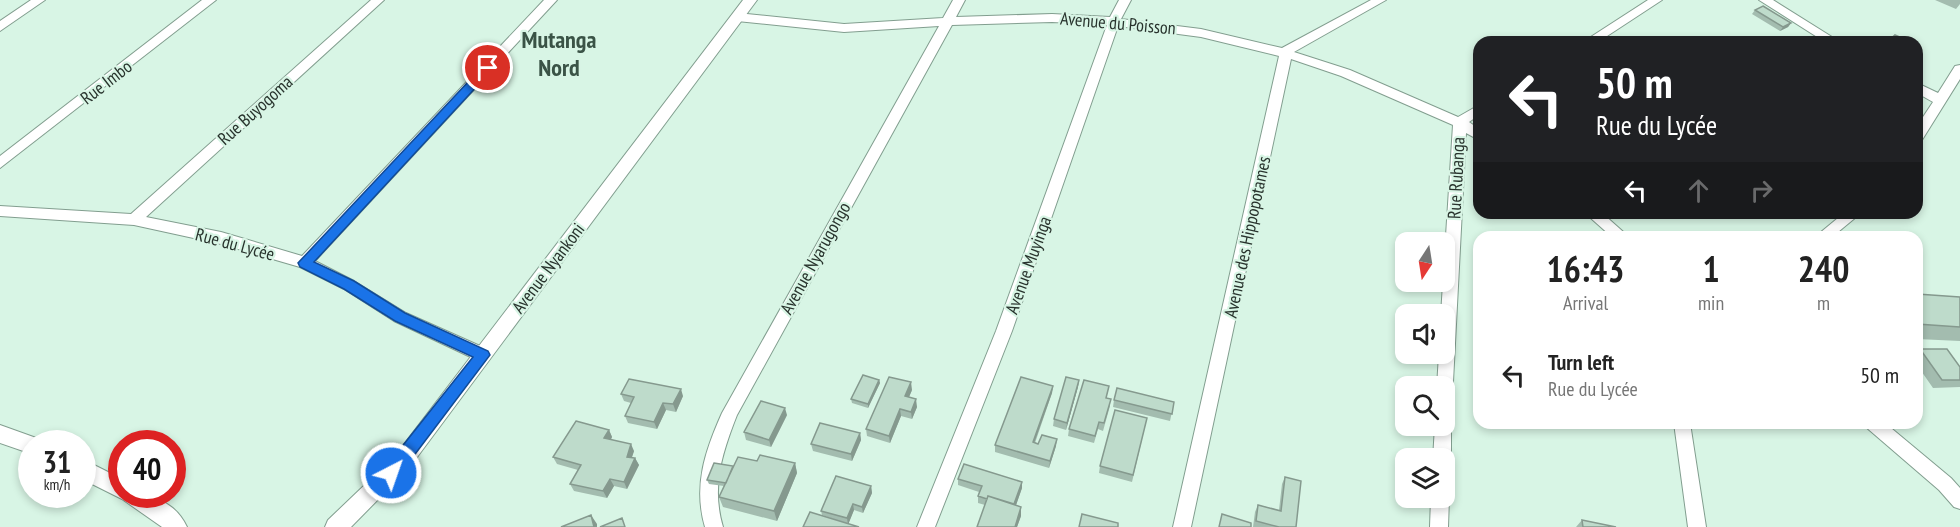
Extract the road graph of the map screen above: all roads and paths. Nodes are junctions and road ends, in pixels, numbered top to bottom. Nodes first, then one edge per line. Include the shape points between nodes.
1 (39, 0) edge
2 (210, 0) edge
3 (378, 0) edge
4 (551, 0) edge
5 (750, 0) edge
6 (959, 0) edge
7 (1125, 0) edge
8 (1380, 0) edge
9 (1656, 0) edge
10 (1765, 0) edge
11 (737, 17) junction
12 (947, 21) junction
13 (1114, 21) junction
14 (0, 27) edge
15 (1817, 33) junction
16 (1599, 36) edge
17 (1813, 36) edge
18 (1823, 36) edge
19 (1286, 51) junction
20 (1960, 69) edge
21 (1923, 90) edge
22 (1940, 100) junction
23 (1473, 113) edge
24 (1460, 122) junction
25 (1923, 127) edge
26 (1473, 131) edge
27 (0, 163) edge
28 (0, 211) edge
29 (1600, 219) edge
30 (1846, 219) edge
31 (134, 220) junction
32 (1615, 231) edge
33 (1830, 231) edge
34 (305, 263) junction
35 (483, 355) junction
36 (1445, 376) edge
37 (1683, 429) edge
38 (1880, 429) edge
39 (0, 434) edge
40 (18, 440) edge
41 (1960, 501) edge
42 (153, 508) edge
43 (1440, 508) edge
44 (176, 527) edge
45 (336, 527) edge
46 (714, 527) edge
47 (926, 527) edge
48 (1182, 527) edge
49 (1439, 527) edge
50 (1697, 527) edge

1 - 14 street
2 - 27 street, Rue Imbo
3 - 31 street, Rue Buyogoma
4 - 34 street
5 - 11 street, Avenue Nyankoni
6 - 12 street, Avenue Nyarugongo
7 - 13 street, Avenue Muyinga
8 - 19 street
9 - 16 street
10 - 15 street
11 - 12 street, Avenue du Poisson via 831,28
11 - 35 street, Avenue Nyankoni
12 - 13 street, Avenue du Poisson
12 - 46 street, Avenue Nyarugongo via 730,413 707,477
13 - 19 street, Avenue du Poisson via 1172,26
13 - 47 street, Avenue Muyinga via 1008,320
15 - 17 street
15 - 18 street
19 - 24 street, Avenue du Poisson
19 - 48 street, Avenue des Hippopotames
20 - 22 street
21 - 22 street
22 - 25 street
23 - 24 street, Rue Rubanga
24 - 26 street, Avenue du Poisson
24 - 36 street, Rue Rubanga
28 - 31 street, Rue du Lycée
29 - 32 street
30 - 33 street
31 - 34 street, Rue du Lycée via 221,238
34 - 35 street, Rue du Lycée via 400,317
35 - 45 street, Avenue Nyankoni via 402,462
37 - 50 street
38 - 41 street
39 - 40 street
42 - 44 street
43 - 49 street

